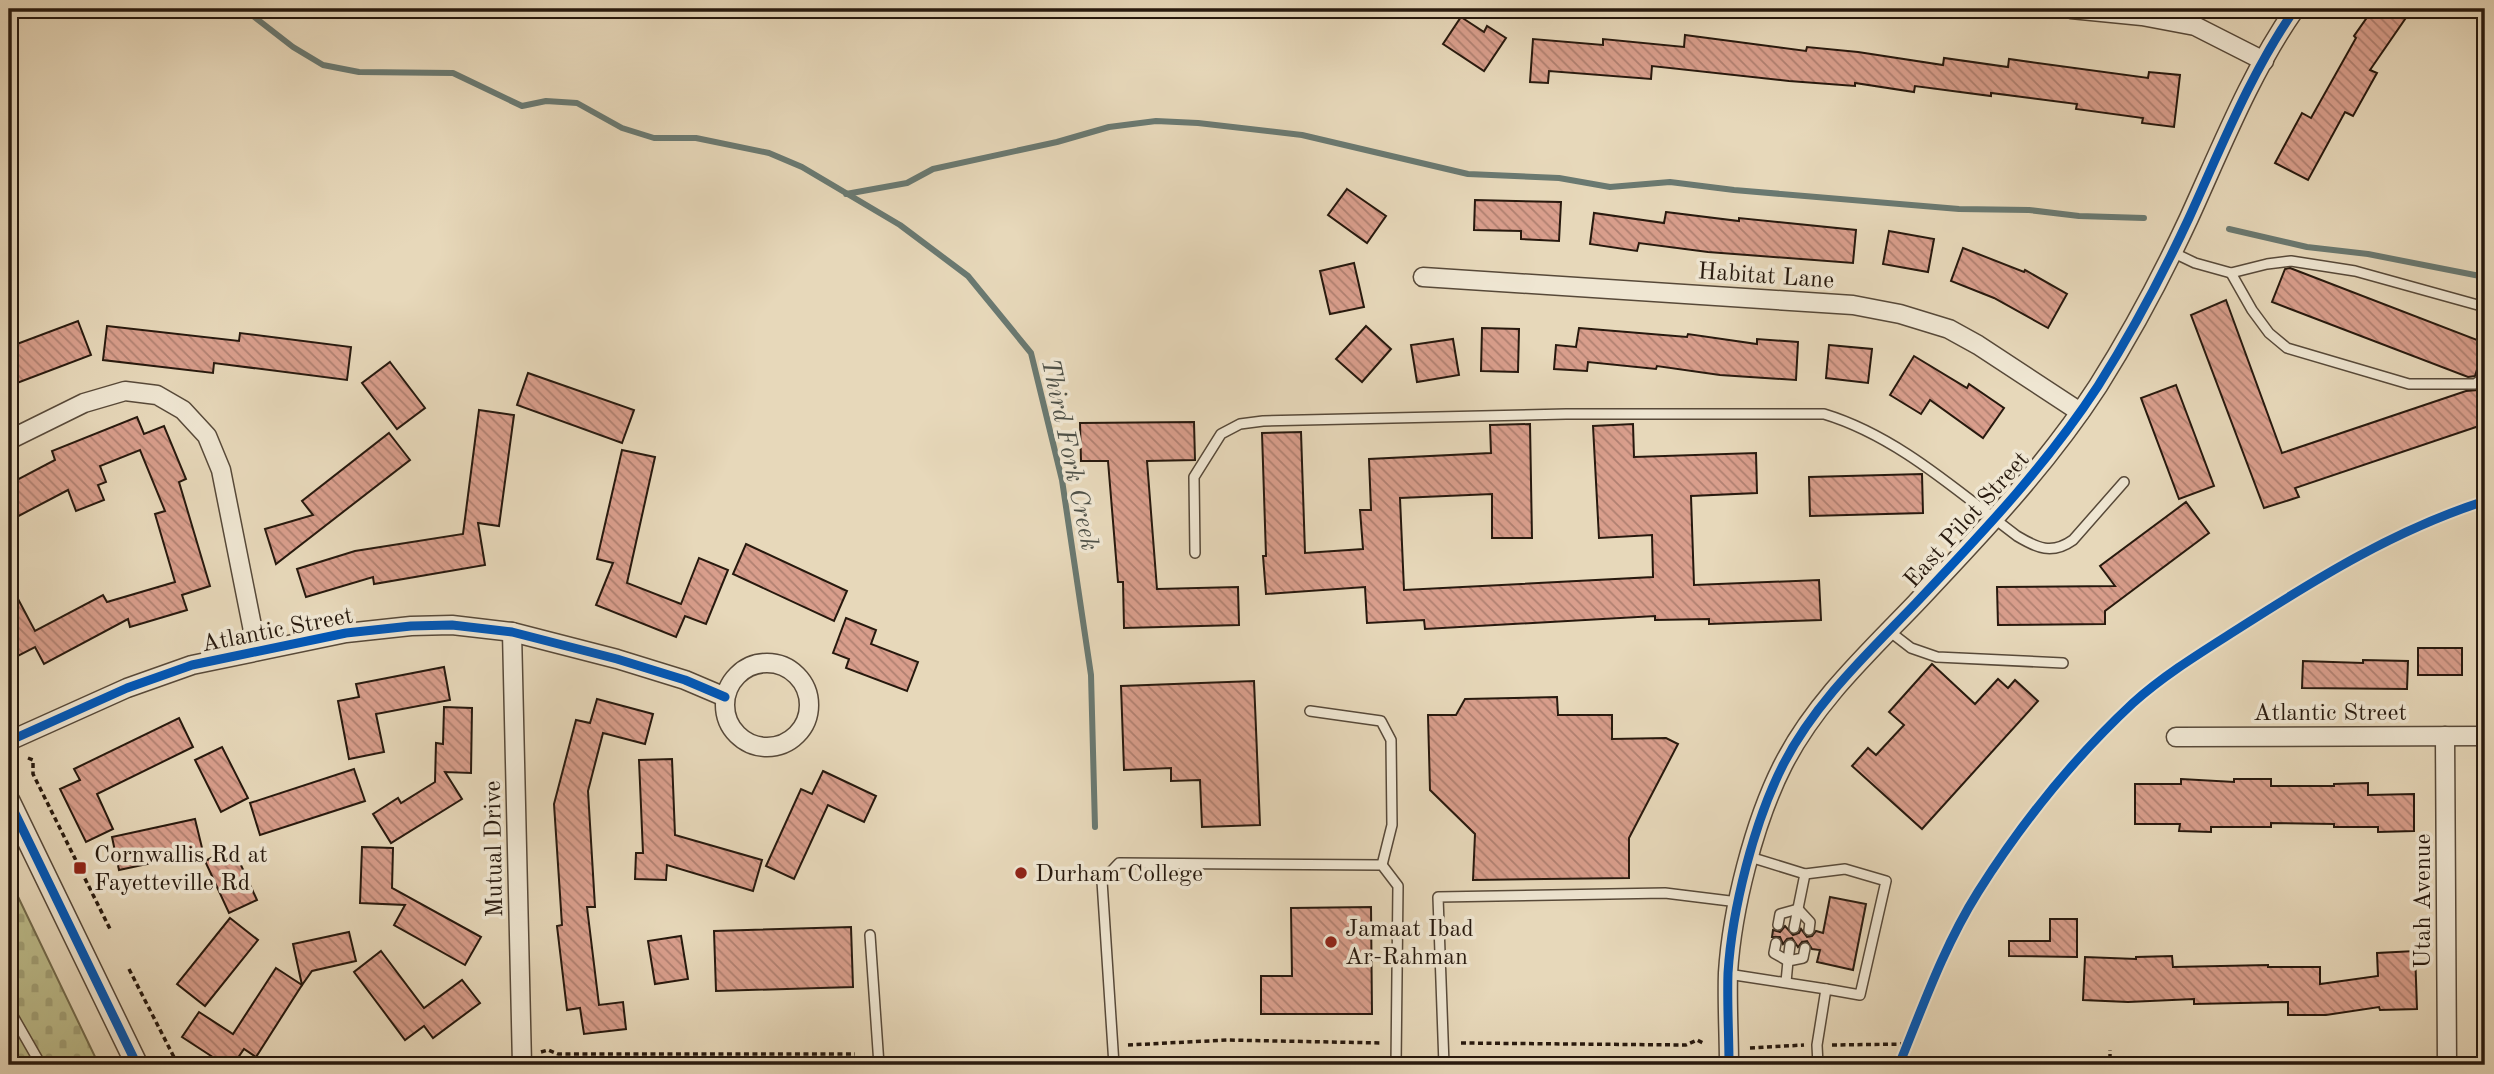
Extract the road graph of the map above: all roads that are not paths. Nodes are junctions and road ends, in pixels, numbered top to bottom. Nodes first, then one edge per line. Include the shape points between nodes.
1 (2071, 9) edge
2 (2295, 9) edge
3 (2264, 61) junction
4 (2172, 252) junction
5 (2231, 273) junction
6 (1423, 276) dead end
7 (2485, 307) edge
8 (2485, 377) edge
9 (2080, 412) junction
10 (9, 440) edge
11 (2124, 482) dead end
12 (1994, 519) junction
13 (1195, 553) dead end
14 (1889, 631) junction
15 (512, 632) junction
16 (257, 651) junction
17 (2063, 663) dead end
18 (725, 697) junction
19 (1310, 711) dead end
20 (2445, 736) junction
21 (2485, 736) edge
22 (2176, 737) dead end
23 (9, 741) edge
24 (9, 802) edge
25 (1750, 857) junction
26 (1382, 865) junction
27 (1805, 874) junction
28 (1738, 902) junction
29 (1798, 909) junction
30 (1779, 925) dead end
31 (1794, 928) dead end
32 (1809, 930) dead end
33 (870, 935) dead end
34 (1776, 943) dead end
35 (1790, 945) dead end
36 (1805, 948) dead end
37 (1788, 961) junction
38 (1728, 974) junction
39 (1786, 982) junction
40 (1826, 989) junction
41 (9, 1009) edge
42 (41, 1065) edge
43 (137, 1065) edge
44 (522, 1065) edge
45 (879, 1065) edge
46 (1114, 1065) edge
47 (1396, 1065) edge
48 (1444, 1065) edge
49 (1729, 1065) edge
50 (1818, 1065) edge
51 (2447, 1065) edge

1 - 3 street via 2195,26
2 - 3 street, East Pilot Street
3 - 4 street, East Pilot Street
4 - 5 lane
4 - 9 street, East Pilot Street via 2138,319
5 - 7 lane via 2291,261 2355,271
5 - 8 lane via 2269,333 2287,348 2409,384 2474,384
6 - 9 street, Habitat Lane via 1853,305 1888,312 1949,329
9 - 12 street, East Pilot Street via 2060,443
10 - 16 street via 85,403 125,391 157,395 183,410 207,436 221,470
11 - 12 lane via 2063,547 2035,547
12 - 13 lane via 1885,440 1853,422 1824,414 1263,421 1240,424 1221,434 1194,477
12 - 14 street, East Pilot Street
14 - 17 lane via 1911,648 1937,657
14 - 25 street, East Pilot Street via 1815,714 1783,764
15 - 16 street, Atlantic Street via 471,626 411,626 346,633
15 - 18 street, Atlantic Street via 617,659
15 - 44 street, Mutual Drive
16 - 23 street, Atlantic Street via 192,665 127,688
18 - 18 street via 726,719 739,737 759,747 781,746 799,734 809,713 807,691 795,673 775,663 753,664 735,677
19 - 26 lane via 1381,721 1391,740 1392,825
20 - 21 street, Atlantic Street
20 - 22 street, Atlantic Street
20 - 51 street, Utah Avenue
24 - 43 street
25 - 27 lane
25 - 28 street, East Pilot Street
26 - 46 lane via 1119,863 1102,881
26 - 47 lane via 1398,886
27 - 29 lane
27 - 40 lane via 1845,869 1886,881 1860,995
28 - 38 street, East Pilot Street
28 - 48 lane via 1665,893 1438,897
29 - 30 lane via 1780,914
29 - 31 lane
29 - 32 lane via 1810,922
33 - 45 lane
34 - 37 lane via 1774,953
35 - 37 lane
36 - 37 lane via 1803,958
37 - 39 lane
38 - 39 lane
38 - 49 street, East Pilot Street
39 - 40 lane
40 - 50 lane
41 - 42 lane

